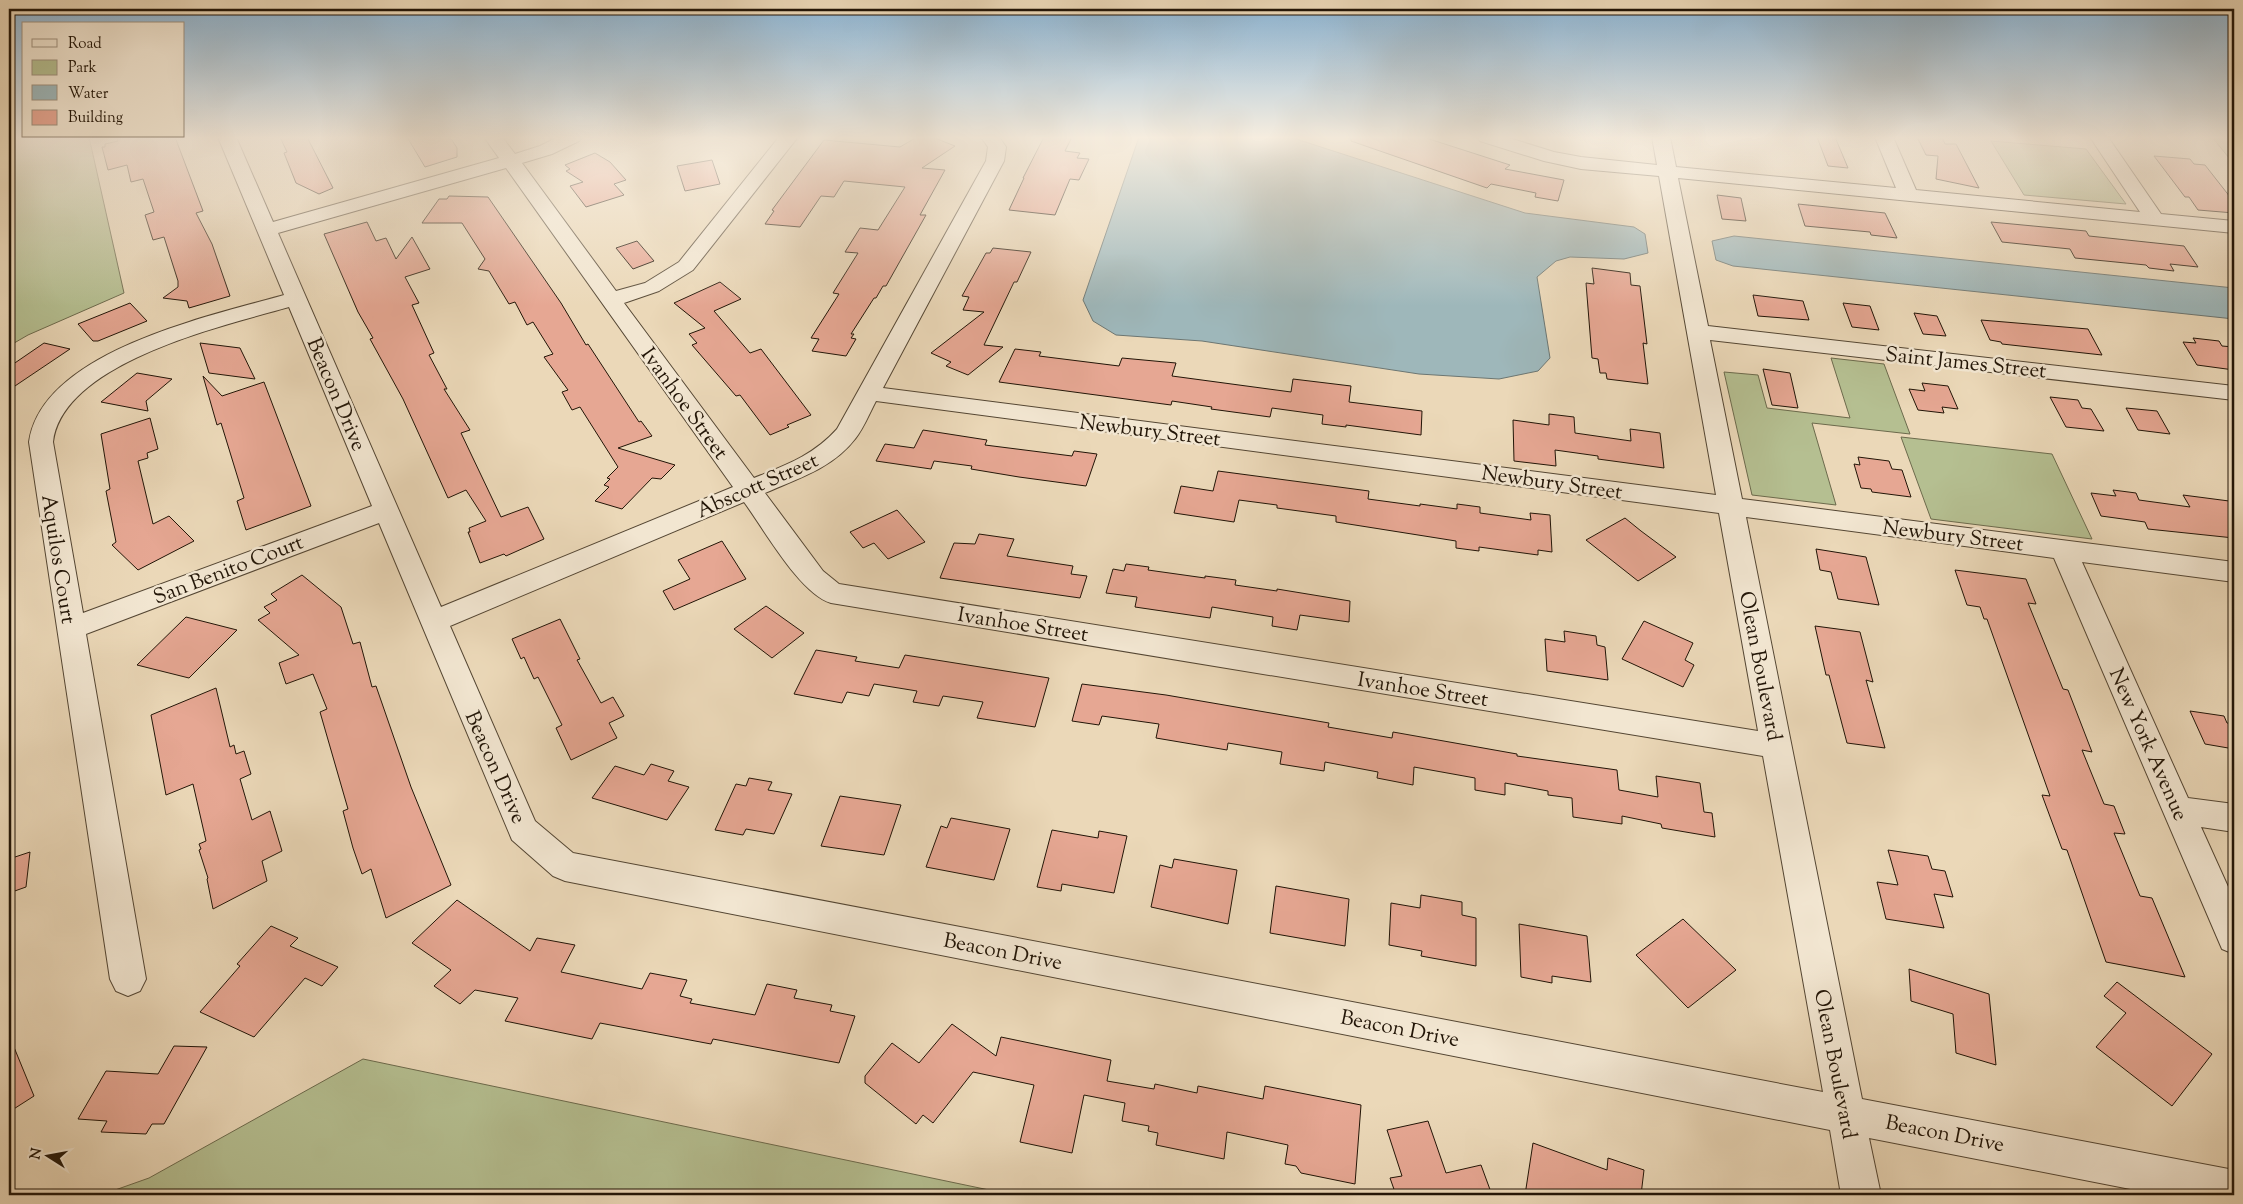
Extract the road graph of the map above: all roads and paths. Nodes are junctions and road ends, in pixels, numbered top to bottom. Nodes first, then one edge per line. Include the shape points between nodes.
1 (251, 193) edge
2 (396, 193) edge
3 (533, 193) edge
4 (744, 193) edge
5 (978, 193) edge
6 (1672, 193) edge
7 (1890, 193) edge
8 (2137, 193) edge
9 (1909, 195) joint
10 (2155, 219) junction
11 (2234, 227) edge
12 (266, 230) junction
13 (295, 298) junction
14 (611, 300) junction
15 (1698, 332) junction
16 (869, 393) junction
17 (2234, 393) edge
18 (749, 490) junction
19 (1731, 506) junction
20 (386, 510) junction
21 (2064, 550) junction
22 (2234, 572) edge
23 (434, 622) junction
24 (71, 629) junction
25 (1776, 746) junction
26 (2178, 810) junction
27 (2234, 818) edge
28 (2234, 938) edge
29 (128, 979) dead end
30 (1846, 1114) junction
31 (2234, 1190) edge
32 (1861, 1195) edge

1 - 12 street, Beacon Drive
2 - 12 street
3 - 14 street, Ivanhoe Street
4 - 14 street via 686,266 652,287
5 - 16 street, Abscott Street
6 - 15 street, Olean Boulevard
7 - 9 street
8 - 10 street
9 - 10 street
10 - 11 street
12 - 13 street, Beacon Drive
13 - 20 street, Beacon Drive
13 - 24 street, Aquilos Court via 136,349 90,374 56,404 45,424 41,442
14 - 18 street, Ivanhoe Street
15 - 17 street, Saint James Street
15 - 19 street, Olean Boulevard
16 - 18 street, Abscott Street via 847,433 832,450 808,465
16 - 19 street, Newbury Street
18 - 23 street, Abscott Street
18 - 25 street, Ivanhoe Street via 813,578 832,593
19 - 21 street, Newbury Street
19 - 25 street, Olean Boulevard
20 - 23 street, Beacon Drive
20 - 24 street, San Benito Court
21 - 22 street, Newbury Street
21 - 26 street, New York Avenue
23 - 30 street, Beacon Drive via 523,830 565,866
24 - 29 street, Aquilos Court
25 - 30 street, Olean Boulevard
26 - 27 street
26 - 28 street, New York Avenue
30 - 31 street, Beacon Drive
30 - 32 street, Olean Boulevard

